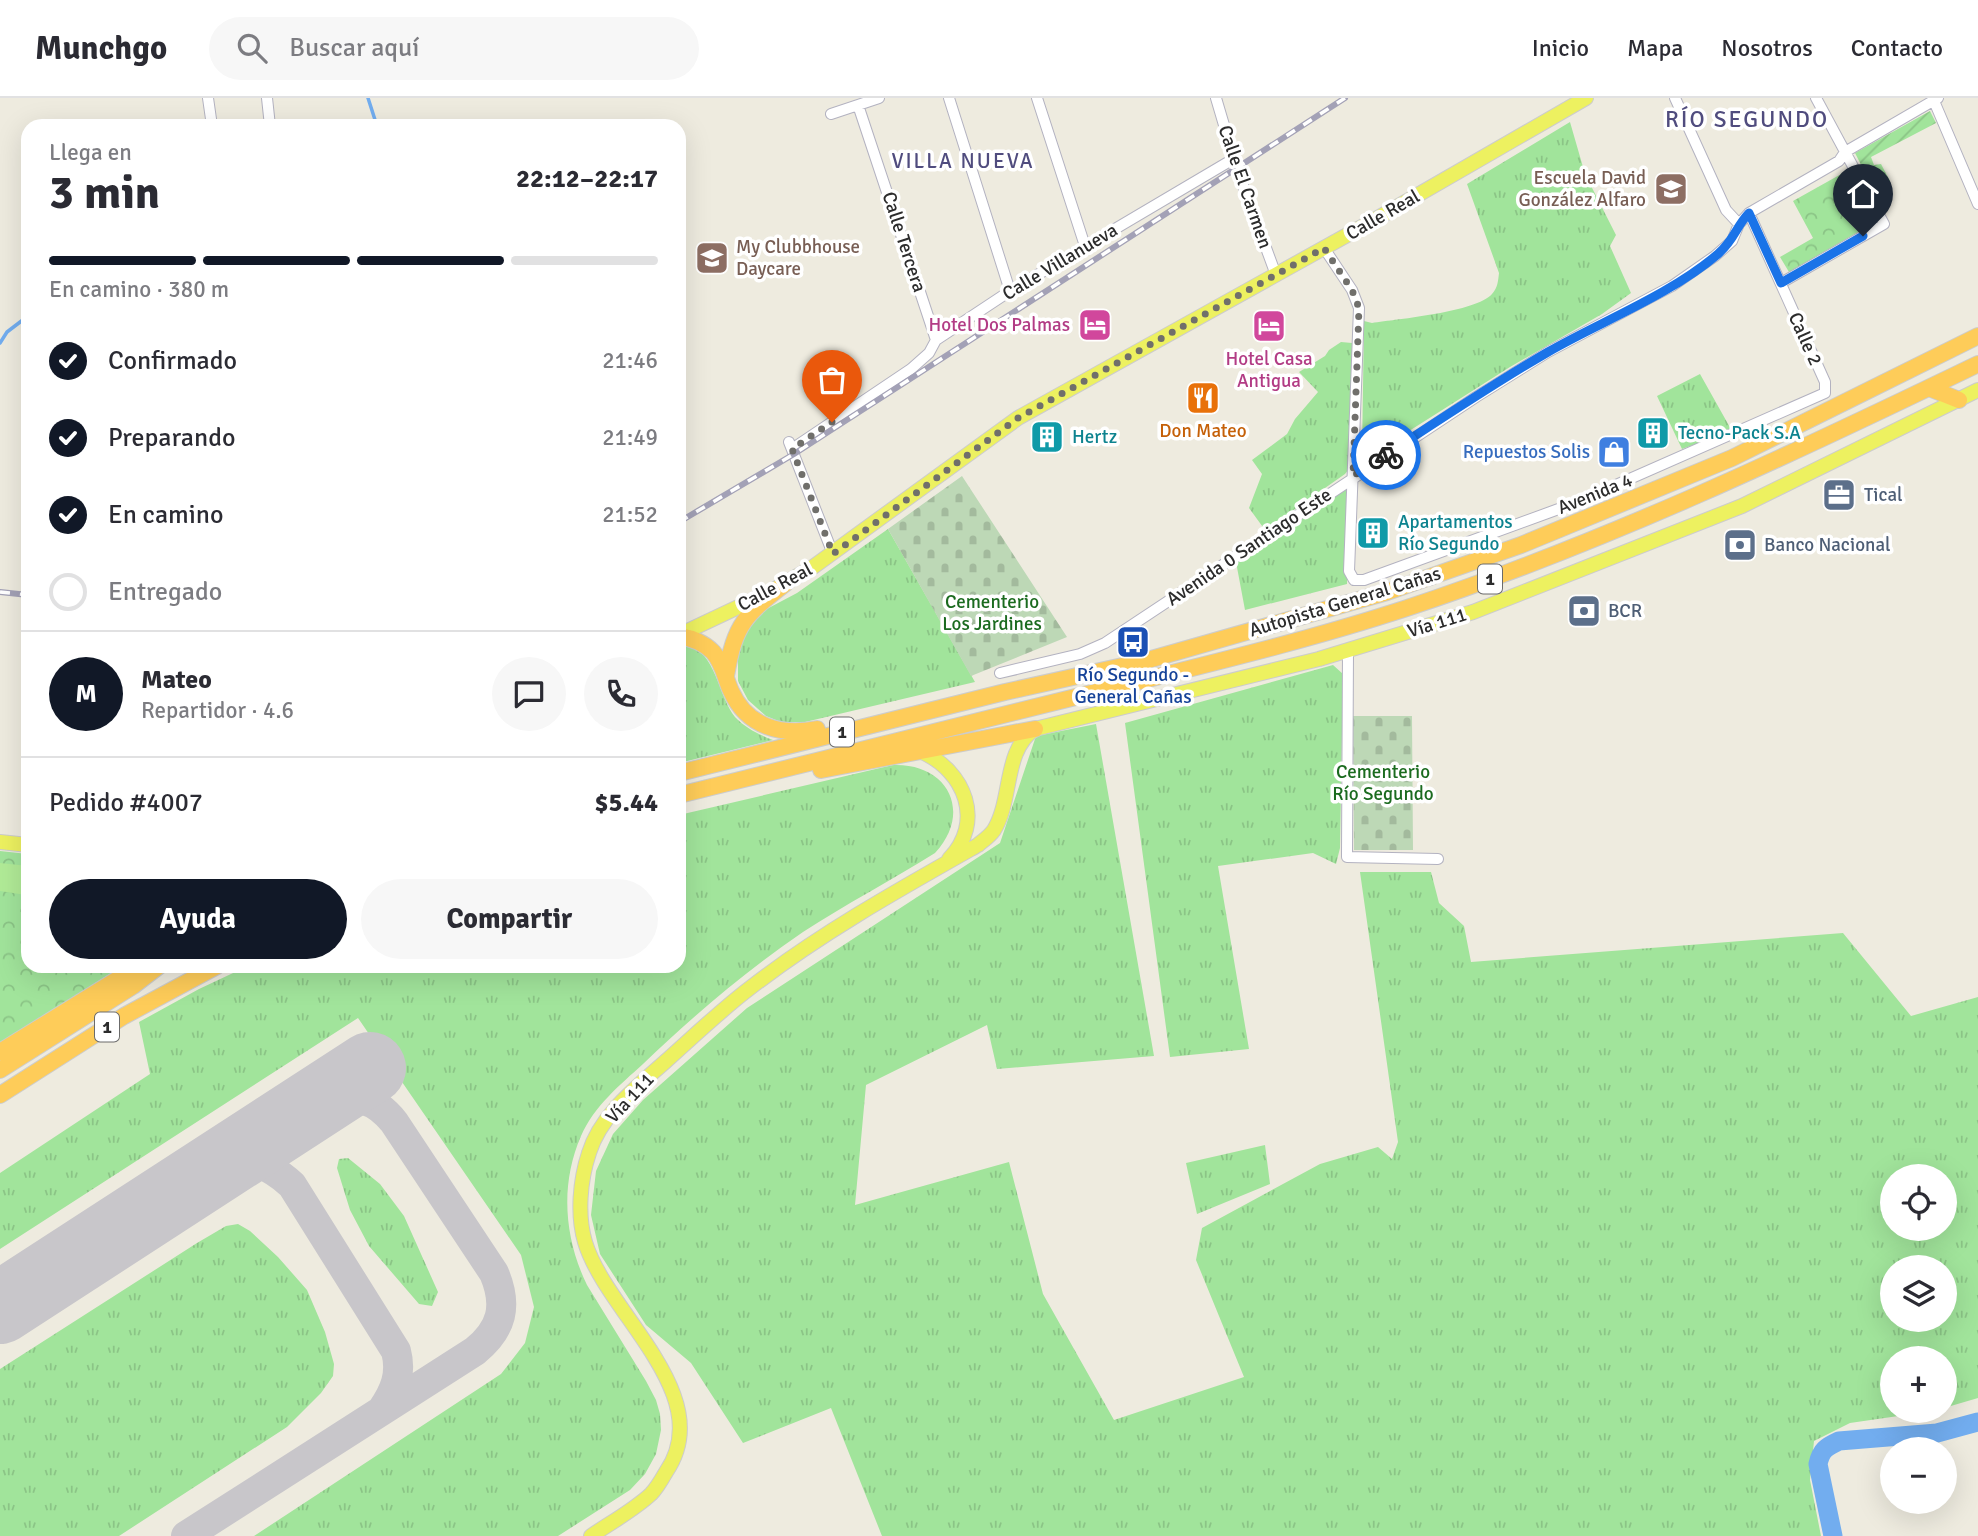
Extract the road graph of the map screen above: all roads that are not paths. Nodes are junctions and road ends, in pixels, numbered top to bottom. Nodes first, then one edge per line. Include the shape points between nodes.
1 (208, 98) edge
2 (267, 98) edge
3 (879, 98) edge
4 (948, 98) edge
5 (1037, 98) edge
6 (1216, 98) edge
7 (1586, 98) edge
8 (1675, 98) edge
9 (1816, 98) edge
10 (1936, 99) edge
11 (858, 105) junction
12 (831, 114) dead end
13 (211, 119) edge
14 (269, 119) edge
15 (1846, 152) junction
16 (1234, 158) junction
17 (1978, 204) edge
18 (1749, 213) junction
19 (1739, 224) junction
20 (1085, 246) junction
21 (1324, 248) junction
22 (1276, 275) junction
23 (1781, 283) junction
24 (1010, 291) junction
25 (1978, 336) edge
26 (936, 340) junction
27 (1978, 364) edge
28 (1826, 388) joint
29 (1929, 388) junction
30 (1978, 390) edge
31 (1959, 400) junction
32 (1353, 476) junction
33 (833, 554) junction
34 (786, 583) junction
35 (686, 632) edge
36 (686, 637) edge
37 (1348, 650) junction
38 (1000, 673) dead end
39 (726, 678) junction
40 (1005, 692) junction
41 (1035, 729) junction
42 (922, 752) junction
43 (686, 771) edge
44 (686, 794) edge
45 (686, 794) edge
46 (0, 842) edge
47 (21, 844) edge
48 (1438, 859) dead end
49 (944, 864) junction
50 (128, 973) edge
51 (150, 973) edge
52 (193, 973) edge
53 (204, 973) edge
54 (154, 999) junction
55 (0, 1052) edge
56 (0, 1070) edge
57 (0, 1095) edge
58 (591, 1536) edge

1 - 13 street
2 - 14 street
3 - 11 street
4 - 24 street
5 - 20 street
6 - 16 street, Calle El Carmen
7 - 21 main road, Calle Real
8 - 19 street via 1726,210
9 - 15 street
10 - 15 street, Avenida 0 Santiago Este
10 - 17 street
11 - 12 street
11 - 26 street, Calle Tercera
15 - 18 street, Avenida 0 Santiago Este via 1839,162
15 - 23 street via 1884,225
16 - 20 street, Calle Villanueva
16 - 22 street, Calle El Carmen
18 - 19 street, Avenida 0 Santiago Este
18 - 23 street, Calle 2
19 - 32 street, Avenida 0 Santiago Este via 1732,241 1672,286 1548,352
20 - 24 street, Calle Villanueva
21 - 22 main road, Calle Real
21 - 32 street via 1359,308
22 - 33 main road, Calle Real via 1018,418
23 - 28 street, Calle 2
24 - 26 street, Calle Villanueva
25 - 40 highway, Autopista General Cañas / 1 via 1731,458 1521,545 1387,592 1265,627 1141,662
26 - 33 street, Calle Villanueva via 911,369 790,446
27 - 29 highway, Autopista General Cañas / 1
28 - 32 street, Avenida 4 via 1819,397 1575,503 1364,580 1354,580 1349,571
29 - 31 highway
29 - 44 highway, Autopista General Cañas / 1 via 1663,510 1529,565 1406,608 1218,661
30 - 31 main road, Vía 111
31 - 37 main road, Vía 111 via 1762,497 1621,555 1473,612
32 - 38 street, Avenida 0 Santiago Este via 1093,649
33 - 34 main road, Calle Real
34 - 35 main road, Calle Real
34 - 39 highway via 741,622
36 - 39 highway via 714,653
37 - 41 main road, Vía 111
37 - 48 street via 1347,857
39 - 40 highway via 747,714 784,732
40 - 43 highway, Autopista General Cañas / 1
41 - 42 highway
41 - 49 main road, Vía 111 via 1019,746 994,831
42 - 45 highway
42 - 49 main road, Vía 111 via 944,764 965,796 965,834
46 - 47 main road
49 - 58 main road, Vía 111 via 748,989 624,1099 589,1152 580,1212 585,1242 674,1392 680,1431 679,1450 652,1493
50 - 55 highway
51 - 56 highway, 1
52 - 54 highway
53 - 54 highway, 1
54 - 57 highway, 1

